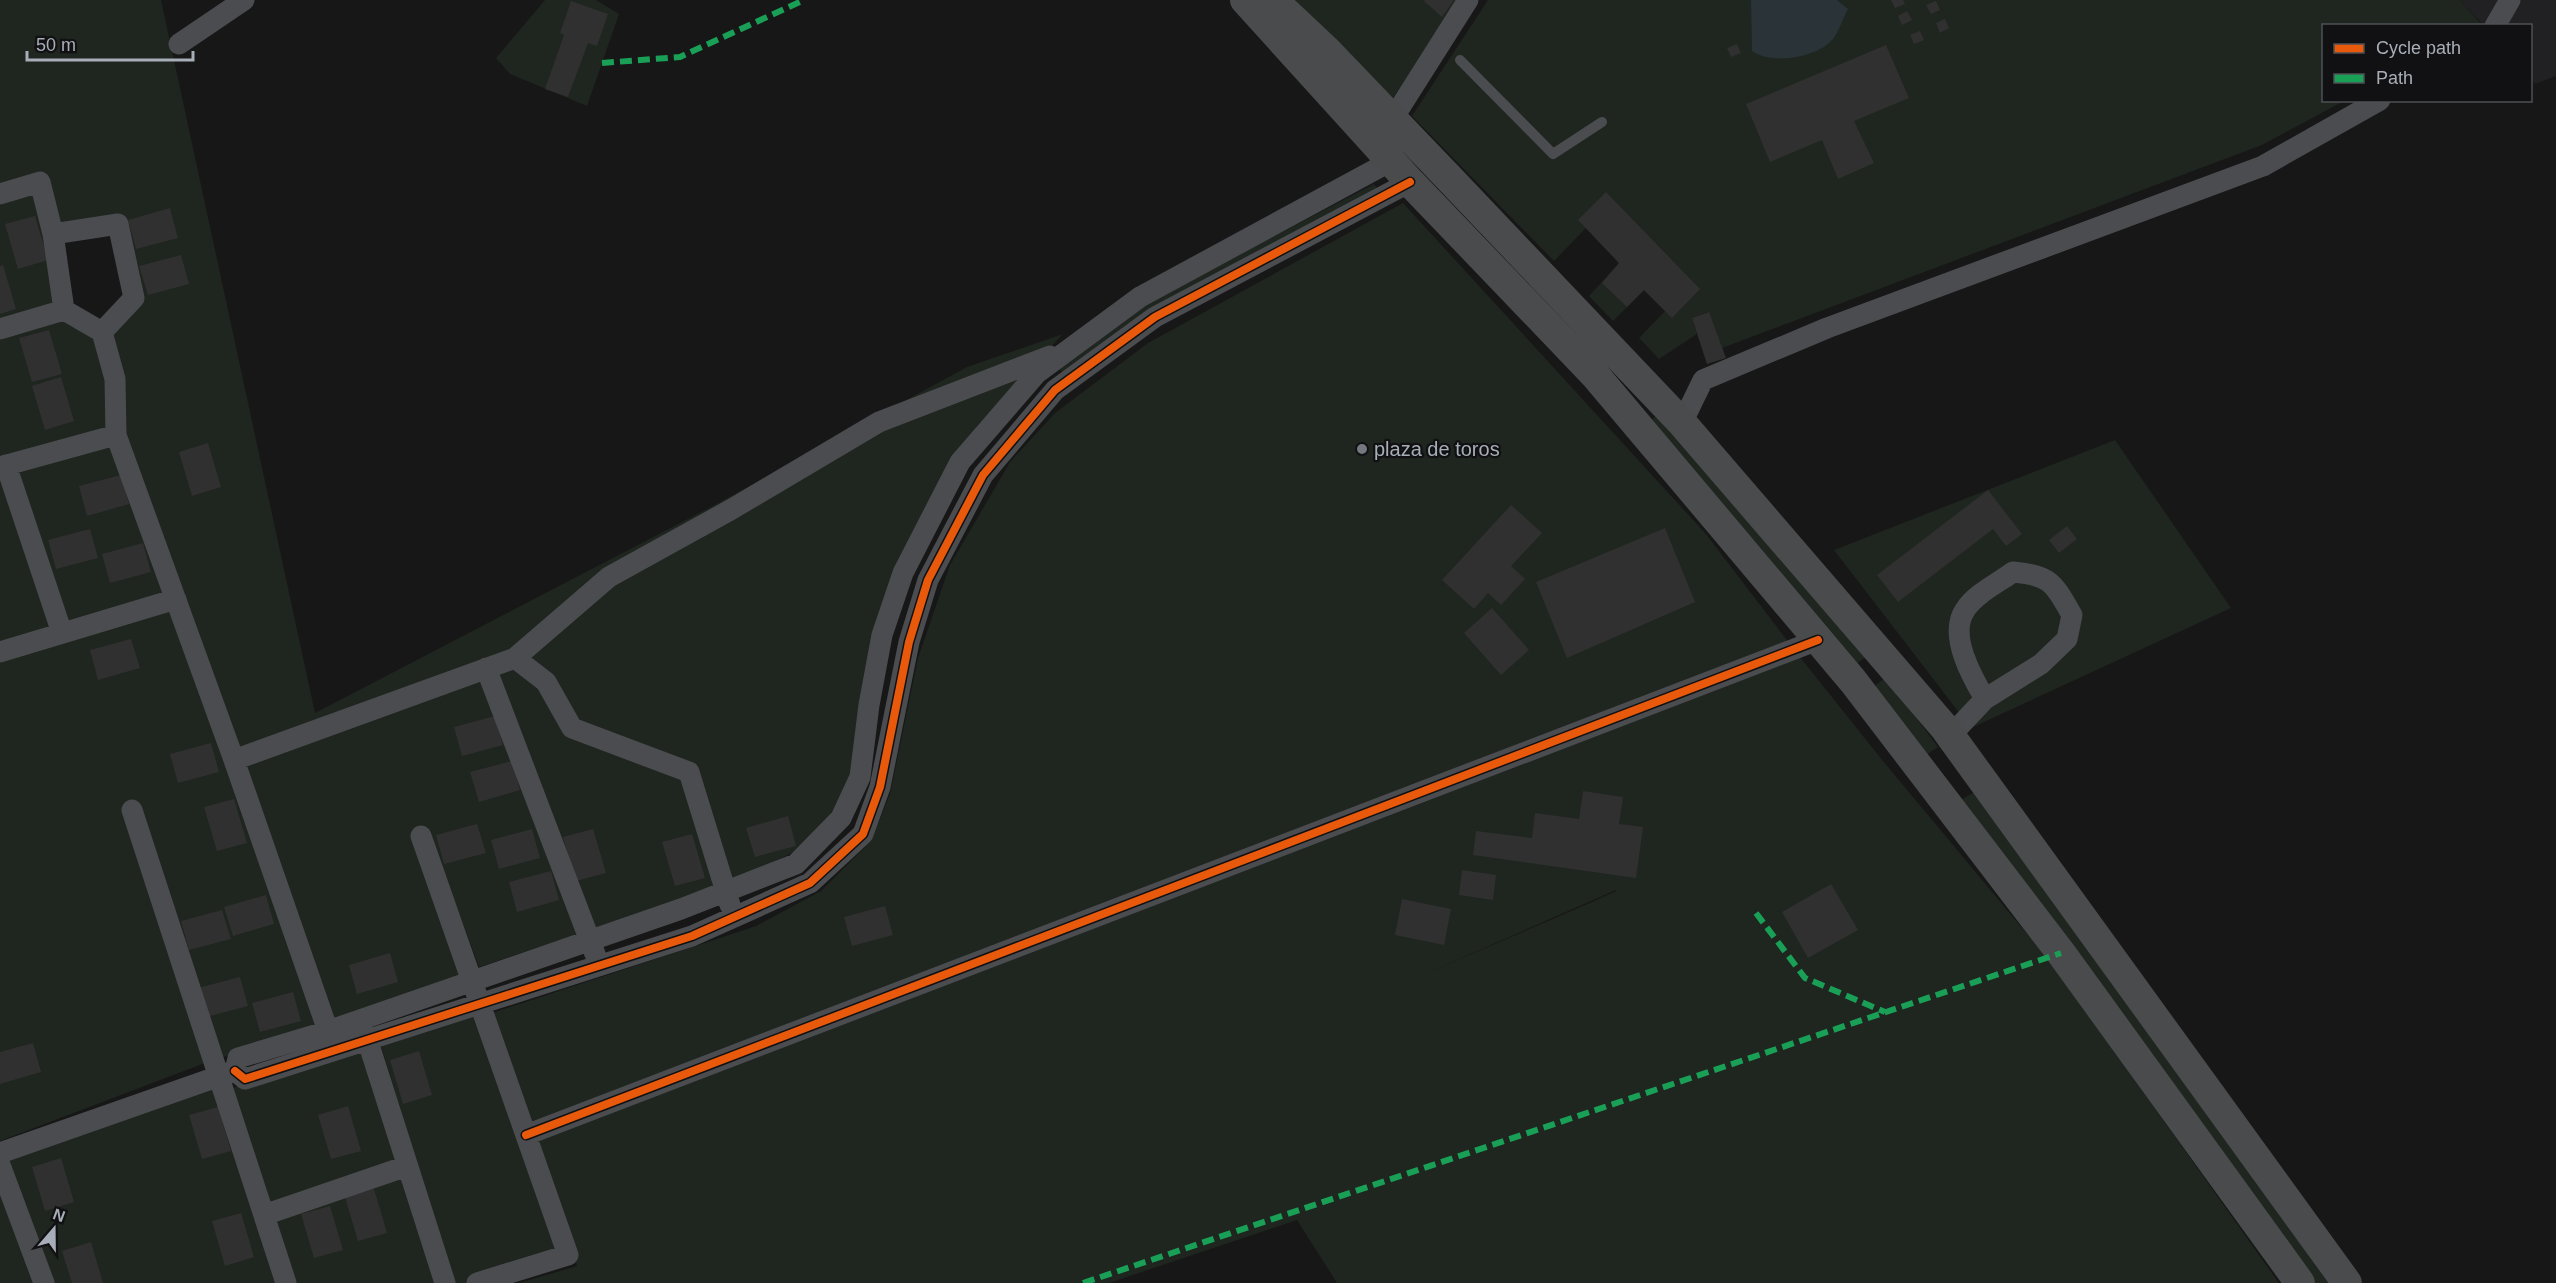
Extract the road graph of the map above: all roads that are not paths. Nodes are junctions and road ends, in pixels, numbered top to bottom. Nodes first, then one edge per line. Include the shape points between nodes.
1 (244, 0) edge
2 (1245, 0) edge
3 (1273, 0) edge
4 (1468, 0) edge
5 (2510, 0) edge
6 (2496, 24) edge
7 (179, 44) dead end
8 (1460, 60) dead end
9 (2376, 102) edge
10 (1392, 120) junction
11 (1602, 123) dead end
12 (1400, 171) junction
13 (0, 194) edge
14 (53, 234) junction
15 (64, 310) junction
16 (0, 329) edge
17 (102, 332) junction
18 (1069, 349) junction
19 (1682, 423) junction
20 (117, 435) junction
21 (3, 466) edge
22 (176, 600) junction
23 (62, 633) junction
24 (1818, 640) junction
25 (0, 652) edge
26 (515, 658) junction
27 (486, 668) junction
28 (1986, 699) junction
29 (1950, 736) junction
30 (234, 760) junction
31 (132, 810) dead end
32 (421, 836) dead end
33 (726, 894) junction
34 (734, 917) junction
35 (590, 941) junction
36 (599, 965) junction
37 (472, 981) junction
38 (480, 1003) junction
39 (364, 1029) junction
40 (328, 1031) junction
41 (227, 1074) junction
42 (526, 1135) junction
43 (0, 1153) edge
44 (0, 1165) edge
45 (407, 1166) junction
46 (264, 1215) junction
47 (44, 1283) edge
48 (286, 1283) edge
49 (445, 1283) edge
50 (477, 1283) edge
51 (2300, 1283) edge
52 (2347, 1283) edge

1 - 7 street
2 - 12 main road
3 - 10 main road
4 - 10 street
5 - 6 street
8 - 11 lane via 1553,154
9 - 19 street via 2263,166 1827,328 1703,380
10 - 19 main road
12 - 18 street via 1140,297
12 - 24 main road via 1595,375
12 - 34 street via 1155,317 1055,390 983,475 928,580 909,642 880,787 862,834 810,883
13 - 14 street via 40,182
14 - 15 street
14 - 17 street via 118,224 134,298
15 - 16 street
15 - 17 street
17 - 20 street via 116,379
18 - 26 street via 879,422 732,510 609,576
18 - 33 street via 1037,373 960,462 903,573 882,635 860,777 842,818 796,864
19 - 29 main road
20 - 21 street
20 - 22 street
21 - 23 street
22 - 23 street
22 - 30 street
23 - 25 street
24 - 42 street
24 - 51 main road via 2061,953
26 - 27 street
26 - 33 street via 546,682 572,728 689,772
27 - 30 street
27 - 35 street
28 - 28 street via 2041,664 2067,639 2072,615 2056,587 2036,574 2013,572 1965,610 1959,626 1962,646 1969,673
28 - 29 street
29 - 52 main road
30 - 40 street
31 - 41 street
32 - 37 street
33 - 34 street
33 - 35 street
34 - 36 street via 692,936
35 - 36 street
35 - 37 street
36 - 38 street
37 - 38 street
37 - 39 street
38 - 39 street
38 - 42 street
39 - 40 street
39 - 41 street via 245,1078
39 - 45 street
40 - 41 street via 238,1058
41 - 43 street
41 - 46 street
42 - 50 street via 568,1255
44 - 47 street
45 - 46 street
45 - 49 street
46 - 48 street

